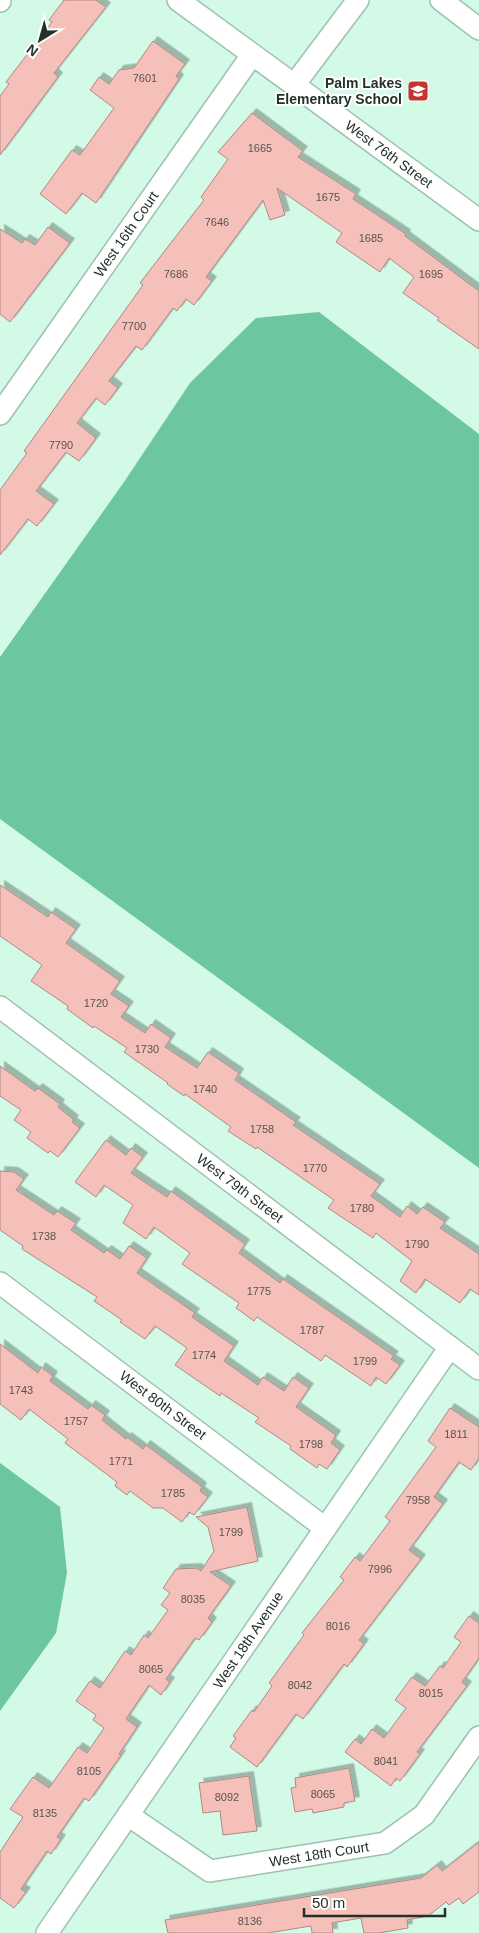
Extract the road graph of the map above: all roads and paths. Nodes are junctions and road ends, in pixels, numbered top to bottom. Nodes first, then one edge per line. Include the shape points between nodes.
1 (178, 0) edge
2 (358, 0) edge
3 (440, 0) edge
4 (479, 29) edge
5 (252, 55) junction
6 (294, 86) junction
7 (479, 220) edge
8 (0, 414) edge
9 (0, 1007) edge
10 (0, 1283) edge
11 (450, 1347) junction
12 (479, 1369) edge
13 (326, 1528) junction
14 (479, 1737) edge
15 (128, 1816) junction
16 (47, 1933) edge

1 - 5 street, West 76th Street
2 - 6 street
3 - 4 street
5 - 6 street, West 76th Street
5 - 8 street, West 16th Court
6 - 7 street, West 76th Street
9 - 11 street, West 79th Street
10 - 13 street, West 80th Street
11 - 12 street, West 79th Street
11 - 13 street, West 18th Avenue
13 - 15 street, West 18th Avenue
14 - 15 street, West 18th Court via 424,1815 385,1843 210,1871
15 - 16 street, West 18th Avenue

